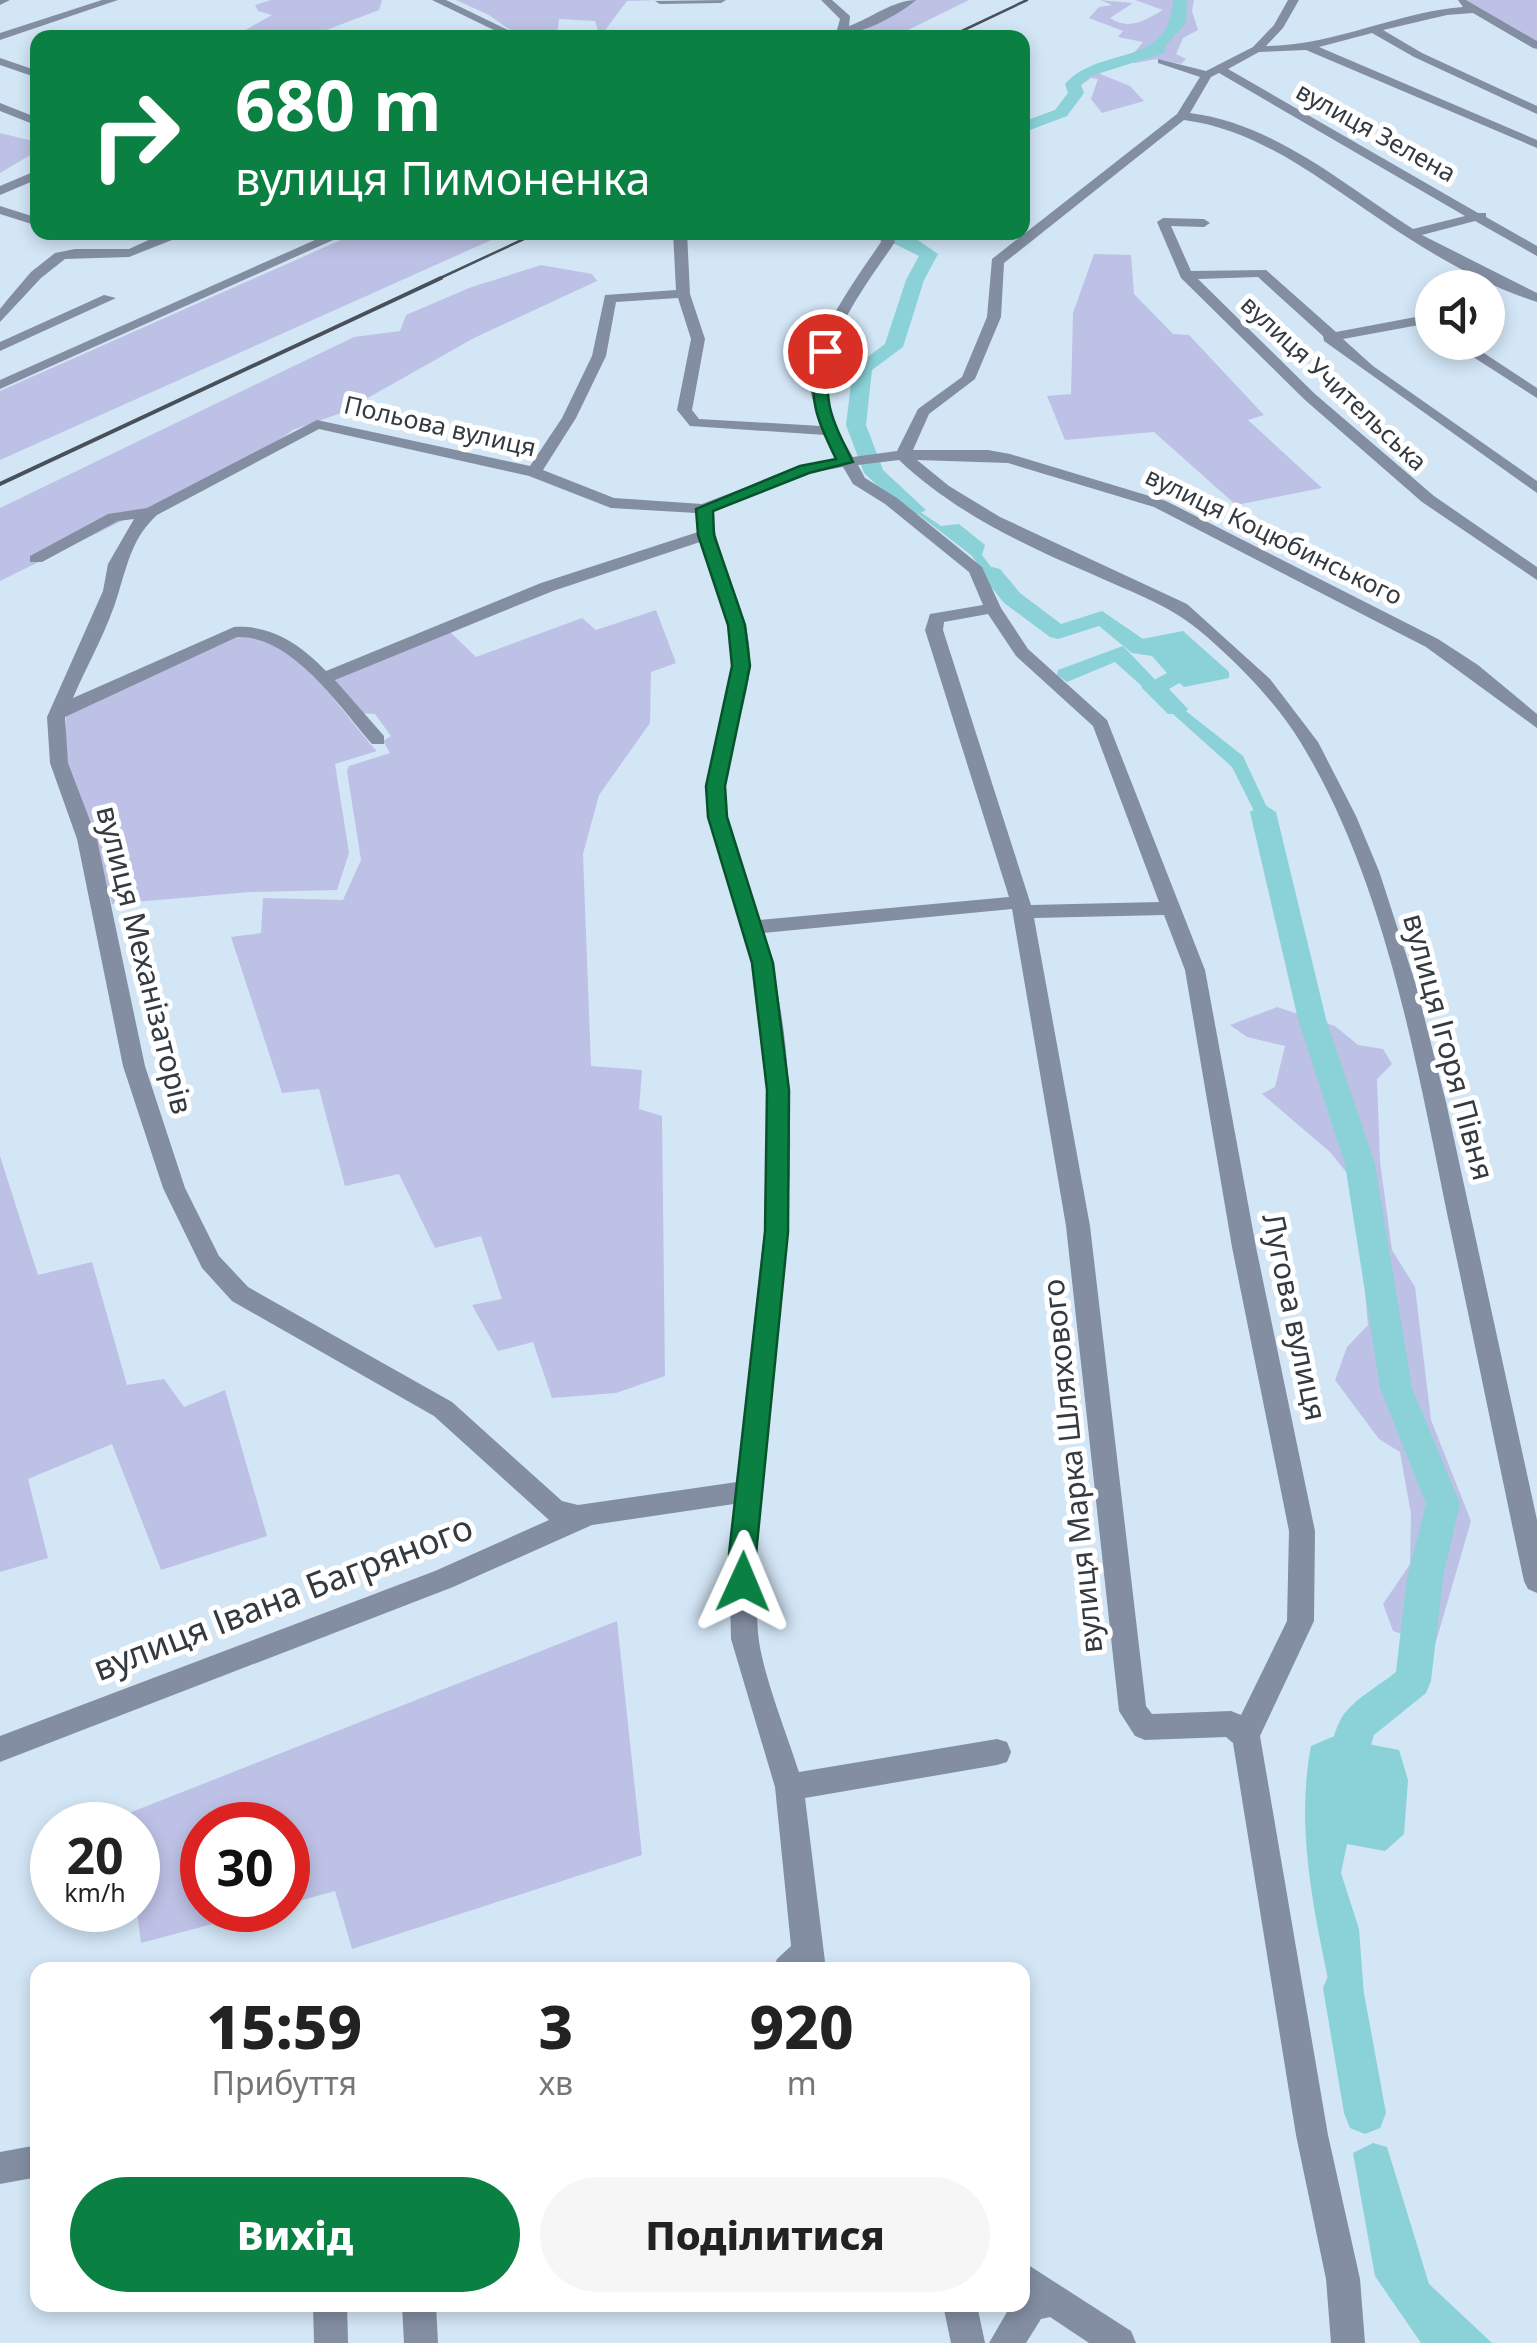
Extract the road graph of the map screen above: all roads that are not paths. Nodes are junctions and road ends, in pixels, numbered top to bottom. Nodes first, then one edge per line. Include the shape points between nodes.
1 (112, 0) edge
2 (437, 0) edge
3 (721, 0) edge
4 (826, 0) edge
5 (912, 0) edge
6 (1294, 0) edge
7 (1460, 0) edge
8 (660, 1) edge
9 (1474, 10) junction
10 (1374, 29) junction
11 (502, 30) edge
12 (842, 30) joint
13 (4, 36) edge
14 (1306, 45) junction
15 (1537, 46) edge
16 (1257, 49) junction
17 (0, 61) edge
18 (1162, 61) dead end
19 (1214, 72) junction
20 (30, 73) edge
21 (0, 107) edge
22 (1537, 110) edge
23 (1182, 116) junction
24 (30, 119) edge
25 (1537, 144) edge
26 (30, 178) edge
27 (0, 191) edge
28 (0, 210) edge
29 (1481, 216) junction
30 (30, 220) edge
31 (1204, 223) dead end
32 (1411, 234) junction
33 (1030, 236) edge
34 (163, 240) edge
35 (320, 240) edge
36 (680, 240) edge
37 (887, 240) edge
38 (1025, 240) edge
39 (1537, 252) edge
40 (1186, 275) junction
41 (683, 294) junction
42 (109, 298) dead end
43 (1537, 298) edge
44 (0, 318) edge
45 (1415, 321) edge
46 (1329, 338) junction
47 (0, 348) edge
48 (1485, 360) edge
49 (0, 385) edge
50 (1537, 394) edge
51 (830, 430) junction
52 (893, 457) junction
53 (848, 462) junction
54 (534, 472) junction
55 (1536, 486) edge
56 (704, 509) junction
57 (151, 512) junction
58 (706, 535) junction
59 (36, 559) dead end
60 (1537, 575) edge
61 (111, 591) joint
62 (993, 608) junction
63 (322, 678) junction
64 (70, 689) junction
65 (96, 696) junction
66 (60, 712) junction
67 (355, 716) dead end
68 (1537, 723) edge
69 (1022, 907) junction
70 (1168, 908) junction
71 (752, 928) junction
72 (749, 1491) junction
73 (542, 1501) junction
74 (592, 1514) junction
75 (548, 1532) junction
76 (1537, 1581) edge
77 (1246, 1736) junction
78 (0, 1748) edge
79 (997, 1752) dead end
80 (790, 1787) junction
81 (802, 1962) edge
82 (30, 2162) edge
83 (0, 2168) edge
84 (1031, 2291) edge
85 (330, 2312) edge
86 (419, 2312) edge
87 (961, 2312) edge
88 (1021, 2312) edge
89 (332, 2343) edge
90 (421, 2343) edge
91 (968, 2343) edge
92 (1006, 2343) edge
93 (1120, 2343) edge
94 (1348, 2343) edge

1 - 13 street
2 - 11 street
3 - 8 street
4 - 12 street via 846,18
5 - 12 street
6 - 16 street
7 - 9 street
9 - 10 street
9 - 15 street
10 - 14 street
10 - 22 street
14 - 16 street
14 - 25 street
16 - 19 street
17 - 20 street
18 - 19 street, вулиця Зелена
19 - 23 street
19 - 29 street, вулиця Зелена
21 - 24 street
23 - 32 street via 1203,117 1293,154
23 - 33 street
26 - 27 street
28 - 30 street
29 - 32 street
29 - 39 street, вулиця Зелена via 1517,232
31 - 40 street, вулиця Учительська via 1163,222
32 - 43 street
34 - 44 street via 126,254 58,257
35 - 49 street
36 - 41 street
37 - 51 street via 825,351 817,386
38 - 52 street via 997,262 994,317 968,379 923,412
40 - 46 street via 1261,273
40 - 60 street, вулиця Учительська via 1310,397 1428,499
41 - 51 street via 698,340 684,410 696,423
41 - 54 street via 610,298 599,356
42 - 47 street
45 - 46 street
46 - 55 street
48 - 50 street
51 - 53 street
52 - 53 street, вулиця Коцюбинського
52 - 68 street, вулиця Коцюбинського via 988,455 1160,504 1419,635
52 - 76 street, вулиця Ігоря Півня via 1097,571 1174,601 1269,690 1320,760 1400,960
53 - 56 street, вулиця Коцюбинського via 806,470
53 - 62 street via 859,482 976,570
54 - 56 street, Польова вулиця via 612,502
54 - 57 street, Польова вулиця via 317,424
56 - 58 street
57 - 59 street via 114,517
57 - 61 street, Польова вулиця via 116,564
58 - 63 street via 546,587
58 - 71 street via 737,625 741,666 716,786 718,817
61 - 64 street, вулиця Механізаторів
62 - 69 street, вулиця Марка Шляхового via 936,618 934,630
62 - 70 street, Лугова вулиця via 1022,652 1101,724
63 - 65 street via 296,651 244,630
63 - 67 street
64 - 65 street
64 - 66 street, вулиця Механізаторів
65 - 66 street
66 - 73 street, вулиця Механізаторів via 54,724 60,763 88,839 134,1066 174,1188 210,1262 250,1300 443,1408
69 - 70 street
69 - 71 street
69 - 77 street, вулиця Марка Шляхового via 1078,1226 1132,1711 1145,1727 1231,1724
70 - 77 street, Лугова вулиця via 1194,970 1302,1531 1300,1621
71 - 72 street via 778,1108 776,1232
72 - 74 street, вулиця Механізаторів
72 - 80 street via 742,1554 745,1639
73 - 74 street, вулиця Механізаторів via 565,1515
73 - 75 street via 554,1519
74 - 75 street, вулиця Івана Багряного
75 - 78 street, вулиця Івана Багряного via 444,1579
77 - 94 street
79 - 80 street
80 - 81 street
82 - 83 street
84 - 93 street
85 - 89 street
86 - 90 street
87 - 91 street
88 - 92 street

